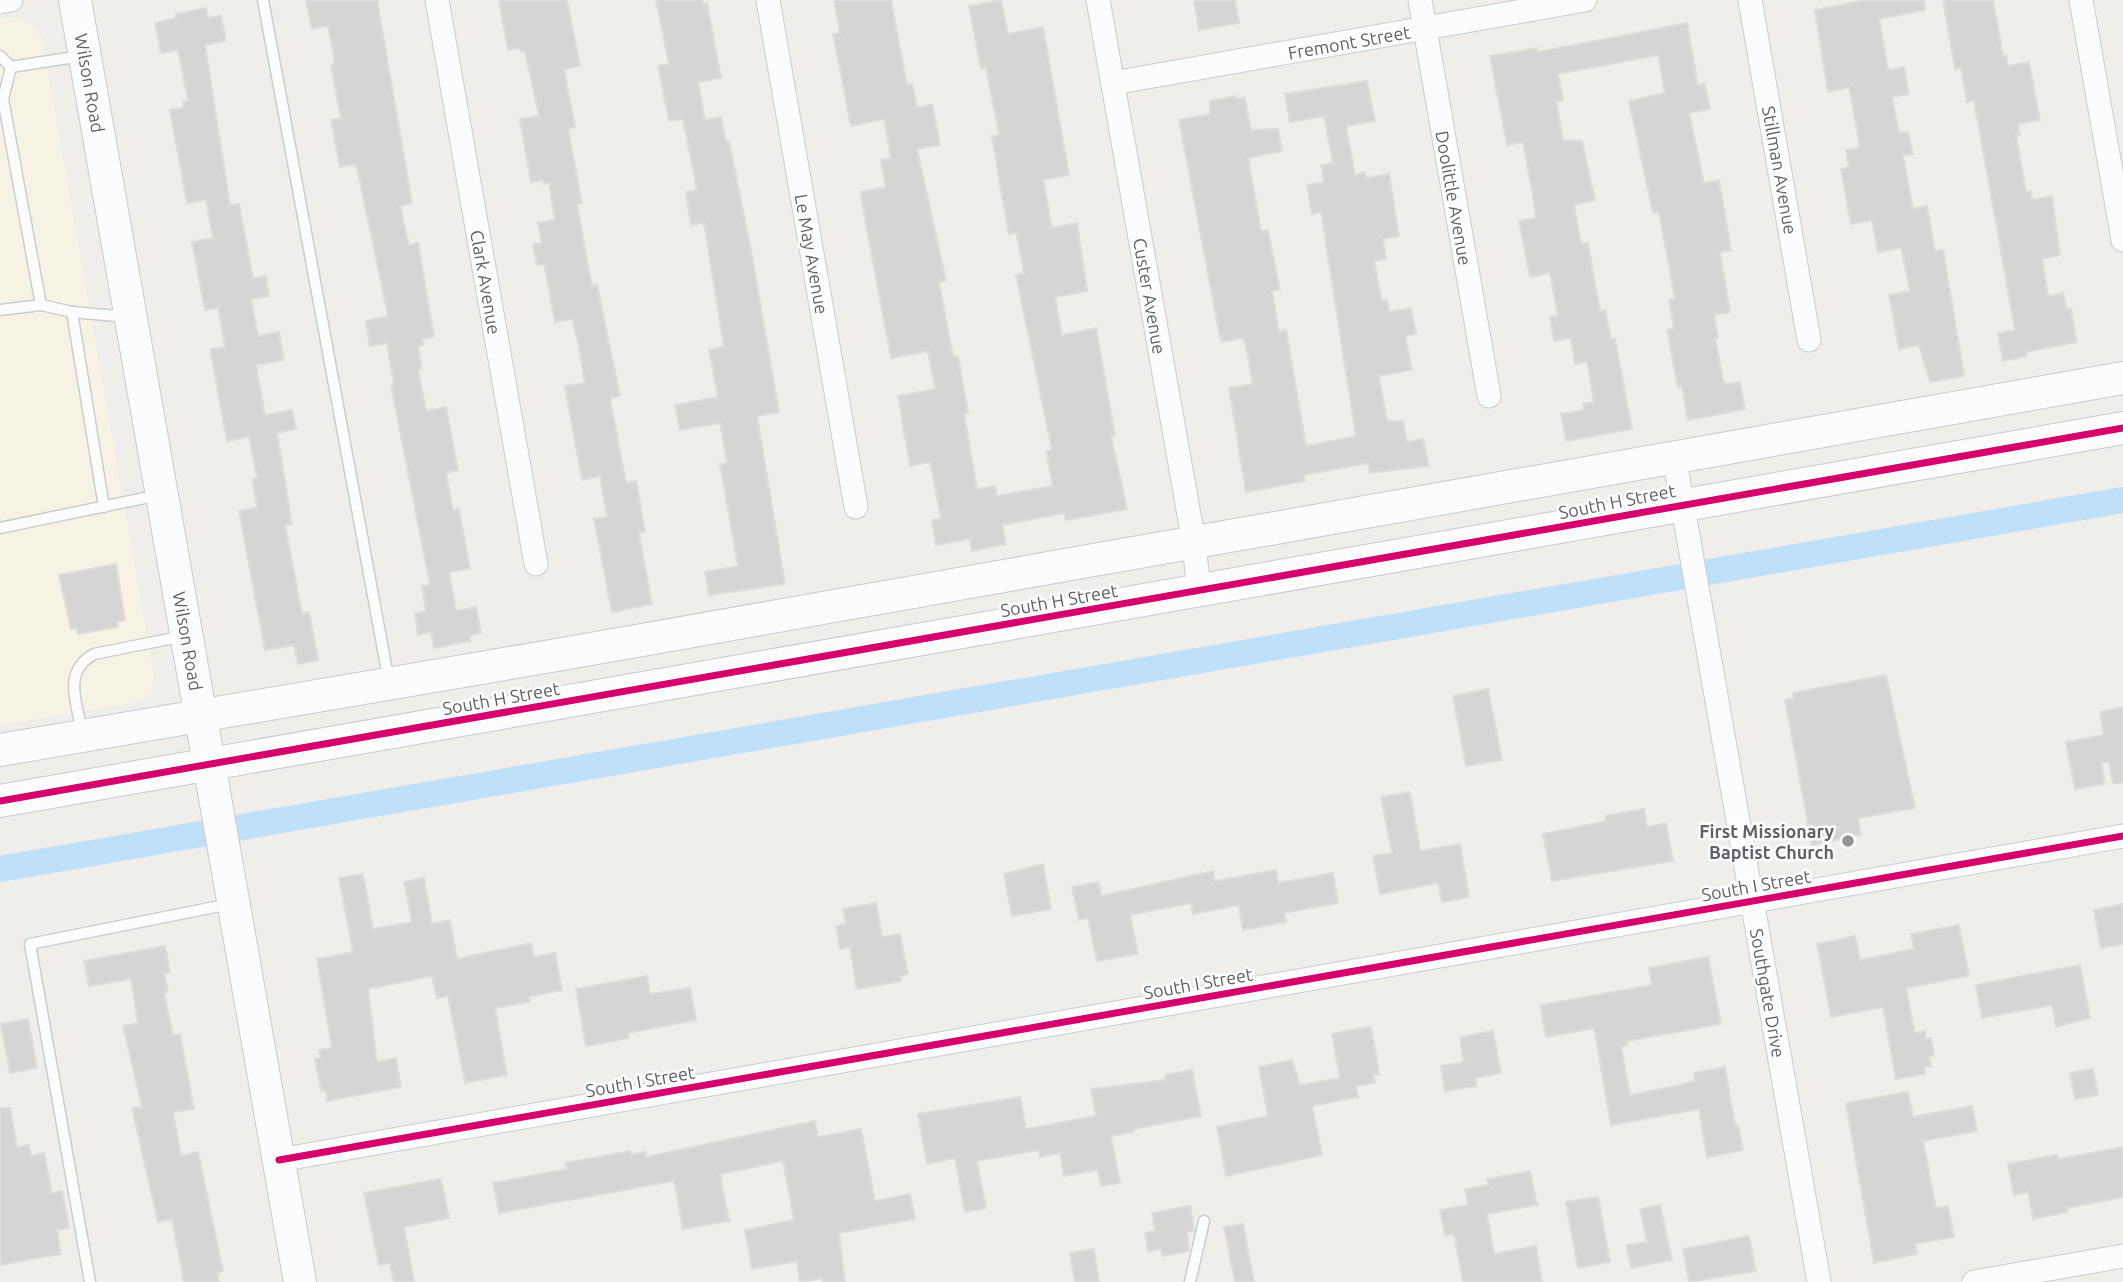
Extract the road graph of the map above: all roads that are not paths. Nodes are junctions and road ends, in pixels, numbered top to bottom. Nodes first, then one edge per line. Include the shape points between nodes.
1 (11, 0) edge
2 (75, 0) edge
3 (263, 0) edge
4 (437, 0) edge
5 (768, 0) edge
6 (1098, 0) edge
7 (1420, 0) edge
8 (1585, 0) edge
9 (1750, 0) edge
10 (2081, 0) edge
11 (0, 2) edge
12 (1425, 28) junction
13 (85, 55) junction
14 (0, 56) edge
15 (11, 67) junction
16 (1113, 83) junction
17 (2123, 240) edge
18 (41, 305) junction
19 (0, 310) edge
20 (72, 312) junction
21 (131, 317) junction
22 (1809, 340) dead end
23 (2123, 378) edge
24 (1489, 396) dead end
25 (2123, 428) edge
26 (1674, 456) junction
27 (162, 494) junction
28 (1682, 505) junction
29 (104, 507) junction
30 (856, 507) dead end
31 (0, 528) edge
32 (1194, 543) junction
33 (536, 564) dead end
34 (1199, 592) junction
35 (187, 636) junction
36 (389, 683) junction
37 (201, 714) junction
38 (83, 735) junction
39 (0, 750) edge
40 (210, 765) junction
41 (0, 801) edge
42 (2123, 836) edge
43 (1752, 902) junction
44 (233, 904) junction
45 (279, 1160) junction
46 (1204, 1221) dead end
47 (2123, 1256) edge
48 (90, 1282) edge
49 (300, 1282) edge
50 (1190, 1282) edge
51 (1819, 1282) edge
52 (1974, 1282) edge

1 - 11 street
2 - 13 street, Wilson Road
3 - 36 lane
4 - 33 street, Clark Avenue
5 - 30 street, Le May Avenue
6 - 16 street, Custer Avenue
7 - 12 street, Doolittle Avenue
8 - 12 street, Fremont Street
9 - 22 street, Stillman Avenue
10 - 17 street
12 - 16 street, Fremont Street
12 - 24 street, Doolittle Avenue
13 - 15 lane
13 - 21 street, Wilson Road
14 - 15 lane
15 - 18 lane via 4,99
16 - 32 street, Custer Avenue
18 - 19 lane
18 - 20 lane
20 - 21 lane
20 - 29 lane
21 - 27 street, Wilson Road
23 - 26 street, South H Street
25 - 28 street, South H Street
26 - 28 street, Southgate Drive
26 - 32 street, South H Street
27 - 29 lane
27 - 35 street, Wilson Road
28 - 34 street, South H Street
28 - 43 street, Southgate Drive
29 - 31 lane
32 - 34 street, Custer Avenue
32 - 36 street, South H Street
34 - 40 street, South H Street
35 - 37 street, Wilson Road
35 - 38 lane via 94,654 82,661 74,688
36 - 37 street, South H Street
37 - 38 street, South H Street
37 - 40 street, Wilson Road
38 - 39 street, South H Street
40 - 41 street, South H Street
40 - 44 street, Wilson Road
42 - 43 street, South I Street
43 - 45 street, South I Street
43 - 51 street, Southgate Drive
44 - 45 street, Wilson Road
44 - 48 lane via 30,944
45 - 49 street, Wilson Road
46 - 50 lane
47 - 52 street

